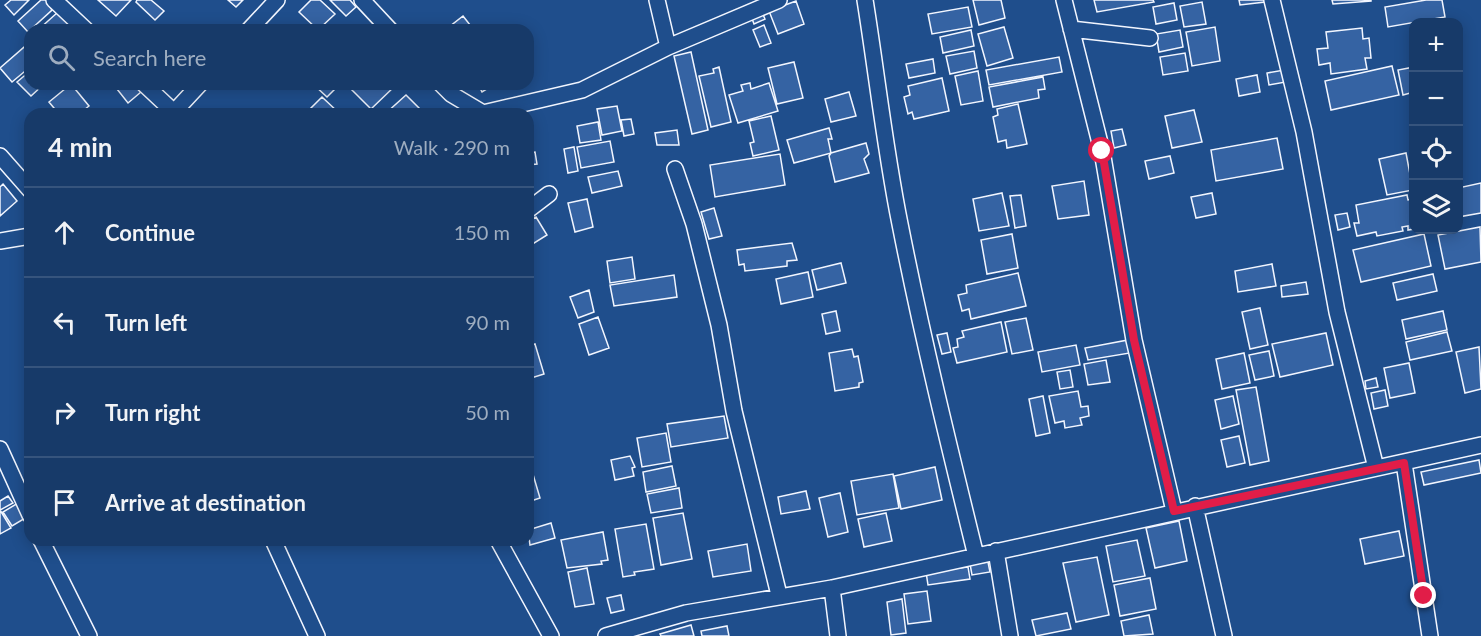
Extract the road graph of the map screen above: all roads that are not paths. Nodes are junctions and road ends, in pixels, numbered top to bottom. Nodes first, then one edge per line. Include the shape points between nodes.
1 (54, 0) edge
2 (277, 0) edge
3 (362, 0) edge
4 (657, 0) edge
5 (779, 0) edge
6 (865, 0) edge
7 (1064, 0) edge
8 (1272, 0) edge
9 (80, 24) edge
10 (255, 24) edge
11 (384, 24) edge
12 (1071, 29) junction
13 (1150, 38) dead end
14 (668, 47) junction
15 (150, 90) edge
16 (195, 90) edge
17 (447, 90) edge
18 (170, 108) edge
19 (179, 108) edge
20 (475, 108) edge
21 (505, 108) edge
22 (0, 156) edge
23 (675, 169) dead end
24 (24, 183) edge
25 (549, 194) dead end
26 (534, 205) edge
27 (24, 237) edge
28 (0, 242) edge
29 (1481, 445) edge
30 (0, 449) edge
31 (1404, 463) junction
32 (1376, 468) junction
33 (24, 502) edge
34 (1195, 506) junction
35 (1174, 511) junction
36 (44, 546) edge
37 (276, 546) edge
38 (501, 546) edge
39 (996, 551) junction
40 (976, 556) junction
41 (832, 588) junction
42 (779, 595) junction
43 (89, 636) edge
44 (317, 636) edge
45 (551, 636) edge
46 (606, 636) edge
47 (838, 636) edge
48 (1010, 636) edge
49 (1224, 636) edge
50 (1430, 636) edge

1 - 9 street
2 - 10 street
3 - 11 street
4 - 14 street
5 - 14 street
6 - 40 street via 899,222 931,375
7 - 12 street
8 - 32 street via 1304,132 1337,312
12 - 13 street
12 - 35 street via 1102,151 1134,340
14 - 21 street via 582,90
15 - 18 street
16 - 19 street
17 - 20 street
22 - 24 street
23 - 42 street via 694,224 719,325 734,411
25 - 26 street
27 - 28 street
29 - 31 street
30 - 33 street
31 - 32 street
31 - 50 street
32 - 34 street
34 - 35 street
34 - 49 street
35 - 39 street
36 - 43 street
37 - 44 street
38 - 45 street
39 - 40 street
39 - 48 street
40 - 41 street
41 - 42 street
41 - 47 street
42 - 46 street via 686,613

